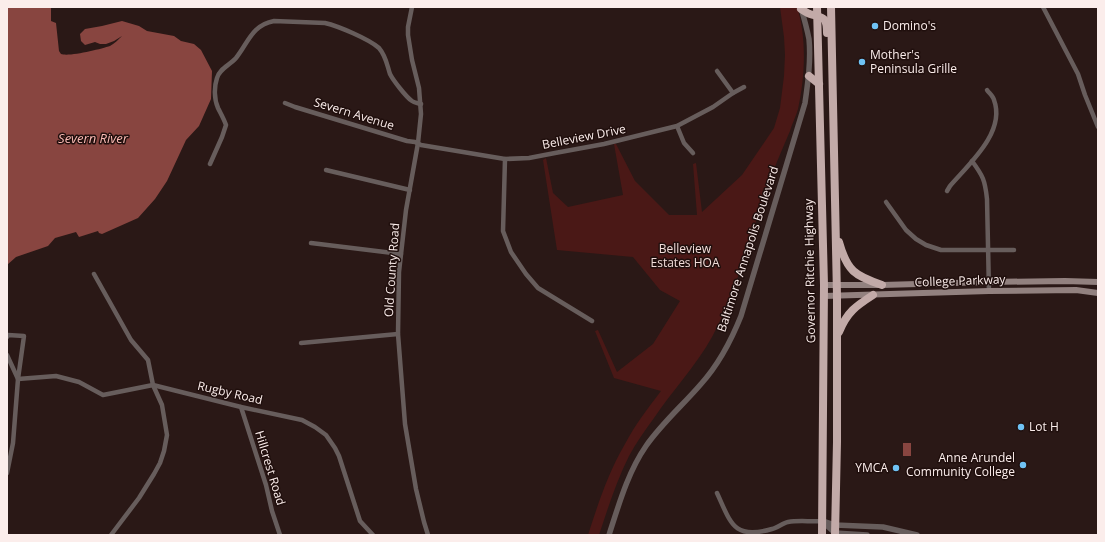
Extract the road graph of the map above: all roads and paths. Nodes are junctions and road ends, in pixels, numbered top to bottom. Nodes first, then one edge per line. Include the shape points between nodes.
1 (412, 7) edge
2 (831, 7) edge
3 (1043, 7) edge
4 (801, 8) edge
5 (817, 11) edge
6 (717, 71) dead end
7 (809, 76) junction
8 (819, 84) junction
9 (744, 87) dead end
10 (987, 90) dead end
11 (833, 92) junction
12 (733, 93) junction
13 (285, 103) dead end
14 (421, 104) junction
15 (677, 126) junction
16 (1098, 127) edge
17 (418, 143) junction
18 (693, 154) dead end
19 (504, 159) junction
20 (972, 161) junction
21 (210, 164) dead end
22 (326, 170) dead end
23 (410, 190) junction
24 (947, 191) dead end
25 (886, 202) dead end
26 (836, 230) junction
27 (311, 244) dead end
28 (1014, 250) dead end
29 (988, 251) junction
30 (402, 254) junction
31 (94, 274) dead end
32 (989, 282) junction
33 (1098, 282) edge
34 (824, 285) junction
35 (837, 285) junction
36 (882, 285) junction
37 (989, 291) junction
38 (1098, 292) edge
39 (873, 295) junction
40 (824, 296) junction
41 (837, 296) junction
42 (592, 321) dead end
43 (398, 334) junction
44 (837, 336) junction
45 (7, 337) edge
46 (301, 343) dead end
47 (7, 355) edge
48 (18, 379) junction
49 (153, 385) junction
50 (241, 407) junction
51 (7, 472) edge
52 (717, 493) dead end
53 (822, 521) junction
54 (835, 531) edge
55 (110, 535) edge
56 (280, 535) edge
57 (373, 535) edge
58 (428, 535) edge
59 (608, 535) edge
60 (822, 535) edge
61 (867, 535) edge
62 (917, 535) edge

1 - 14 street, Old County Road via 408,31
2 - 11 highway
3 - 16 street via 1078,74
4 - 5 highway via 809,14
4 - 7 street, Baltimore Annapolis Boulevard via 809,40
5 - 8 highway, Governor Ritchie Highway
5 - 11 highway via 827,24 828,72
6 - 12 street
7 - 8 highway
7 - 59 street, Baltimore Annapolis Boulevard via 802,117 734,334 709,374 654,436 640,456 628,479
8 - 34 highway, Governor Ritchie Highway
9 - 12 street, Belleview Drive
10 - 20 street via 994,99 997,112 988,141
11 - 26 highway
12 - 15 street, Belleview Drive via 714,107
13 - 17 street, Severn Avenue
14 - 17 street, Old County Road
14 - 21 street via 412,101 403,92 390,74 384,55 374,44 332,24 274,21 266,23 249,37 236,58 217,77 215,95 226,125
15 - 18 street via 684,143
15 - 19 street, Belleview Drive via 555,154
17 - 19 street, Belleview Drive
17 - 23 street, Old County Road
19 - 42 street via 503,231 511,252 538,288
20 - 24 street
20 - 29 street via 986,186
22 - 23 street
23 - 30 street, Old County Road
25 - 29 street via 906,230 926,245 941,250
26 - 35 highway
26 - 36 highway via 845,261 849,266 860,277
27 - 30 street
28 - 29 street
29 - 32 street
30 - 43 street, Old County Road via 398,288
31 - 49 street via 131,340 148,360
32 - 33 main road, College Parkway
32 - 36 main road, College Parkway
32 - 37 street
34 - 35 main road, College Parkway
34 - 40 highway, Governor Ritchie Highway
35 - 36 main road, College Parkway
35 - 41 highway
37 - 38 main road, College Parkway
37 - 39 main road, College Parkway
39 - 41 main road, College Parkway
39 - 44 highway via 853,309
40 - 41 main road, College Parkway
40 - 53 highway, Governor Ritchie Highway
41 - 44 highway
43 - 46 street
43 - 58 street, Old County Road via 405,424 416,489
44 - 54 highway via 838,442
45 - 48 street via 24,336
47 - 48 street
48 - 49 street, Rugby Road via 56,376 79,382 103,395
48 - 51 street via 13,443
49 - 50 street, Rugby Road
49 - 55 street via 162,405 167,434 164,452 150,481
50 - 56 street, Hillcrest Road
50 - 57 street, Rugby Road via 302,420 326,435 339,456 360,522
52 - 53 street via 736,528 744,533 752,534 774,529 787,522
53 - 54 street
53 - 60 highway, Governor Ritchie Highway
54 - 61 street
54 - 62 street via 883,527

